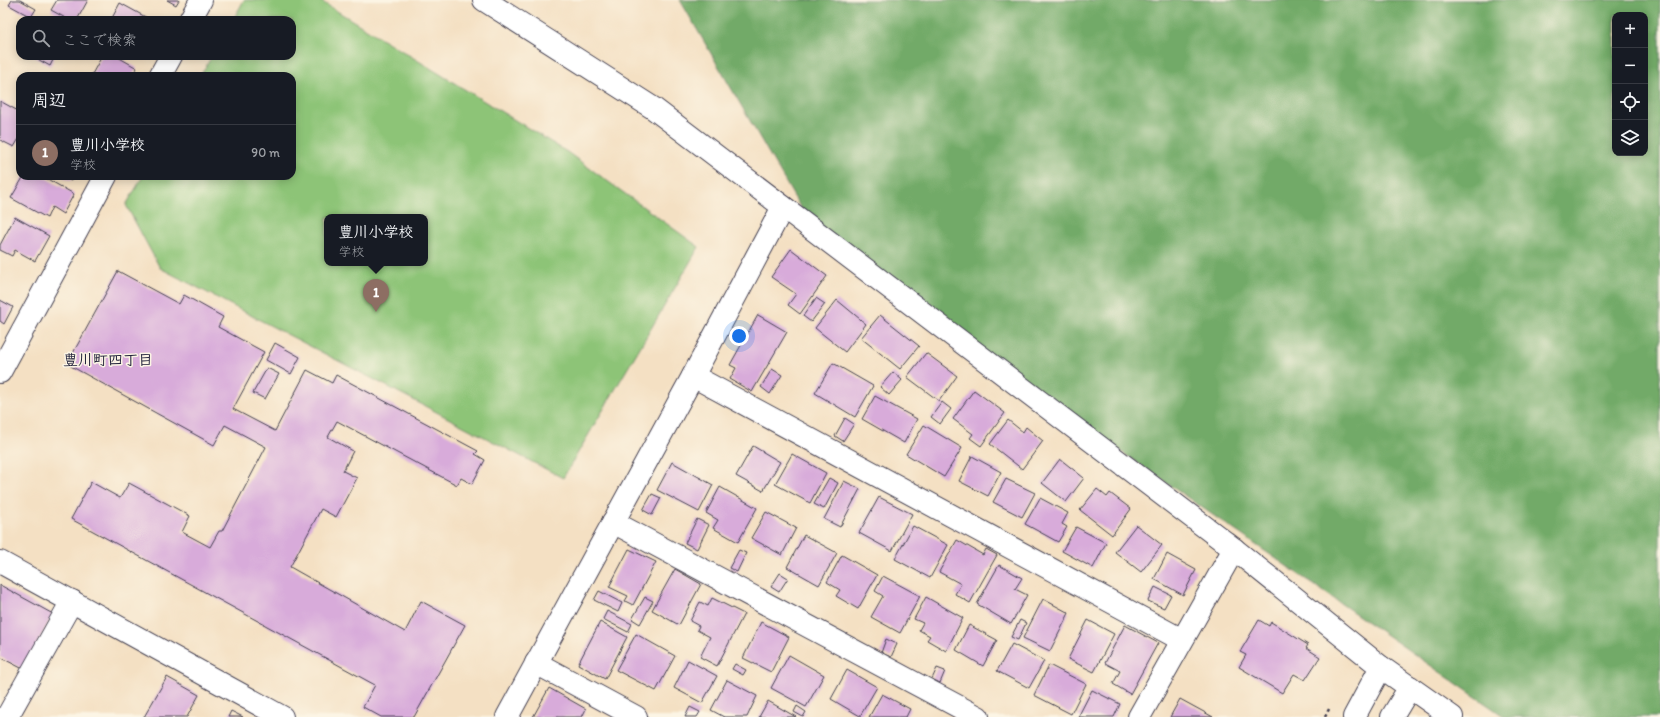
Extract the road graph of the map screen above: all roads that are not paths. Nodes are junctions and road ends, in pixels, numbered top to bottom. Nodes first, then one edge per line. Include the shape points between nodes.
1 (201, 0) edge
2 (484, 0) edge
3 (192, 16) edge
4 (169, 60) edge
5 (162, 72) edge
6 (104, 180) edge
7 (783, 207) junction
8 (3, 358) edge
9 (693, 376) junction
10 (613, 522) junction
11 (1234, 549) junction
12 (0, 562) edge
13 (72, 601) junction
14 (1182, 640) junction
15 (536, 662) junction
16 (1381, 667) junction
17 (1410, 687) junction
18 (7, 717) edge
19 (282, 717) edge
20 (507, 717) edge
21 (636, 717) edge
22 (978, 717) edge
23 (1139, 717) edge
24 (1354, 717) edge
25 (1392, 717) edge
26 (1452, 717) edge

1 - 3 street
2 - 7 street via 653,108
4 - 5 street
6 - 8 street
7 - 9 street
7 - 11 street
9 - 10 street
9 - 14 street
10 - 15 street
10 - 22 street
11 - 14 street
11 - 16 street
12 - 13 street
13 - 18 street
13 - 19 street
14 - 23 street
15 - 20 street
15 - 21 street
16 - 17 street
16 - 24 street
17 - 25 street
17 - 26 street

